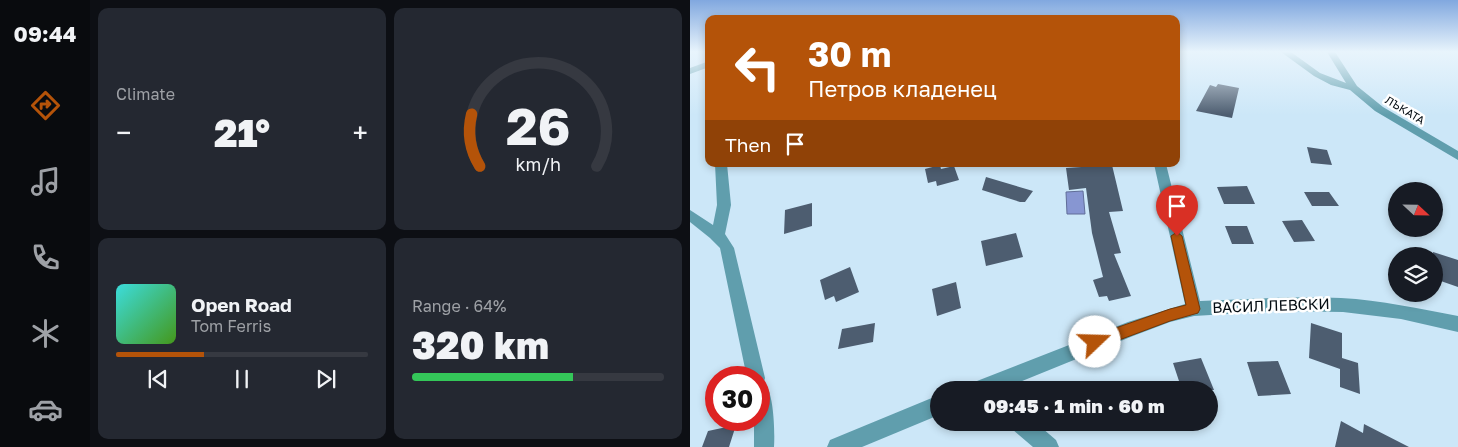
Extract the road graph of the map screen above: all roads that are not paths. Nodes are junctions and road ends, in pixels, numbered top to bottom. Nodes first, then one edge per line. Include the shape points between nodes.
1 (1314, 73) edge
2 (1344, 73) edge
3 (1353, 88) junction
4 (1458, 156) edge
5 (721, 167) edge
6 (1161, 167) edge
7 (690, 215) edge
8 (718, 235) junction
9 (1194, 309) junction
10 (1458, 324) edge
11 (753, 366) edge
12 (1000, 381) edge
13 (930, 410) edge
14 (765, 431) edge
15 (1030, 431) edge
16 (764, 447) edge
17 (837, 447) edge
18 (1049, 447) edge

1 - 3 street
2 - 3 street, ЛЪКАТА
3 - 4 street, ЛЪКАТА via 1379,109
5 - 8 street via 724,205
6 - 9 street
7 - 8 street
8 - 11 street via 727,248
9 - 10 street, ВАСИЛ ЛЕВСКИ via 1274,304 1343,305 1401,312
9 - 12 street, ВАСИЛ ЛЕВСКИ via 1119,333
13 - 17 street
14 - 16 street
15 - 18 street

